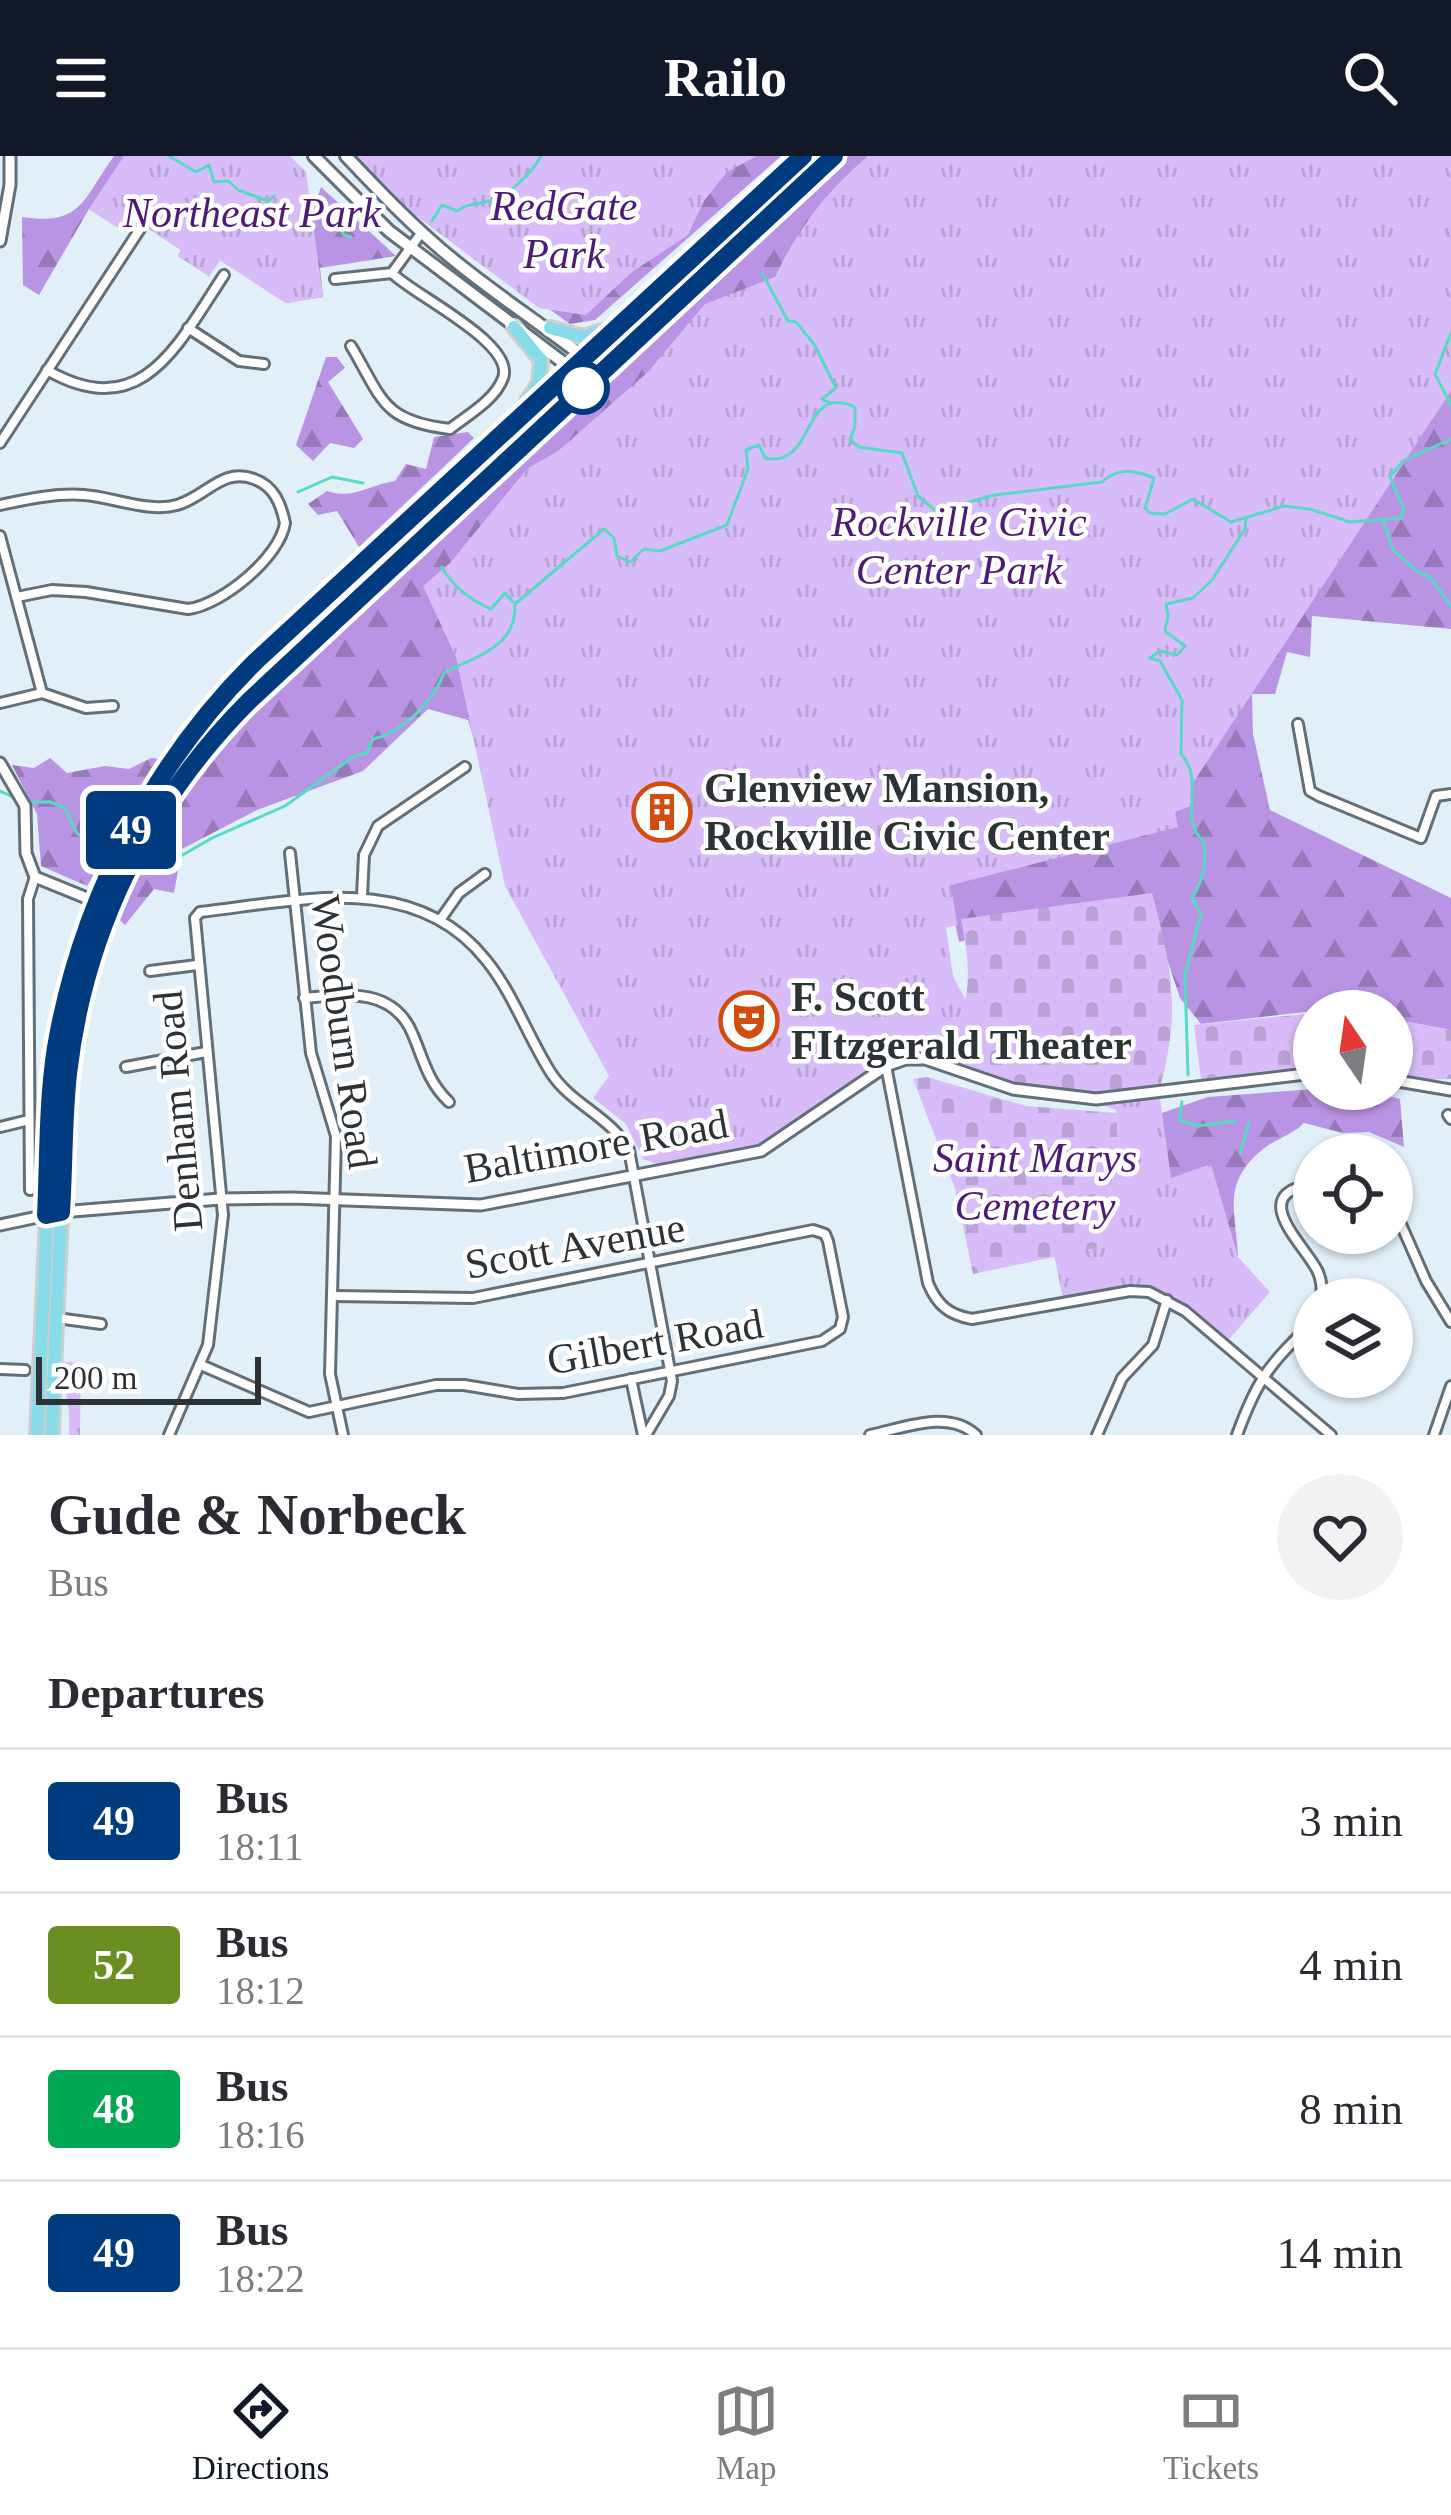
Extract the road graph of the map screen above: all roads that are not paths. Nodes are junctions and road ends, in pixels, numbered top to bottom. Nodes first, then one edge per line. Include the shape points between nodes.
1 (10, 156) edge
2 (314, 156) edge
3 (346, 156) edge
4 (803, 156) edge
5 (834, 156) edge
6 (142, 226) dead end
7 (422, 232) junction
8 (0, 241) edge
9 (410, 249) junction
10 (392, 273) junction
11 (224, 275) dead end
12 (335, 279) dead end
13 (620, 323) junction
14 (514, 327) junction
15 (188, 328) junction
16 (550, 328) junction
17 (351, 346) dead end
18 (584, 357) junction
19 (264, 364) dead end
20 (571, 368) junction
21 (47, 370) junction
22 (601, 371) junction
23 (589, 382) junction
24 (510, 424) junction
25 (0, 443) edge
26 (0, 505) edge
27 (0, 536) edge
28 (16, 597) junction
29 (42, 692) junction
30 (0, 703) edge
31 (112, 706) dead end
32 (1298, 724) dead end
33 (0, 763) edge
34 (465, 767) dead end
35 (1451, 794) edge
36 (290, 853) dead end
37 (485, 874) dead end
38 (35, 877) junction
39 (362, 896) junction
40 (295, 902) junction
41 (103, 904) junction
42 (440, 920) junction
43 (197, 964) junction
44 (150, 971) dead end
45 (304, 998) junction
46 (206, 1052) junction
47 (886, 1066) junction
48 (127, 1067) dead end
49 (1293, 1075) edge
50 (1413, 1084) edge
51 (1451, 1090) edge
52 (449, 1102) dead end
53 (29, 1120) junction
54 (0, 1127) edge
55 (634, 1174) junction
56 (30, 1190) dead end
57 (1293, 1191) edge
58 (220, 1199) junction
59 (337, 1200) junction
60 (54, 1213) junction
61 (0, 1226) edge
62 (1293, 1236) edge
63 (1413, 1252) edge
64 (652, 1264) junction
65 (333, 1296) junction
66 (1167, 1300) junction
67 (56, 1318) junction
68 (1451, 1322) edge
69 (101, 1324) dead end
70 (840, 1329) joint
71 (1293, 1344) edge
72 (201, 1365) junction
73 (0, 1369) edge
74 (25, 1370) dead end
75 (671, 1371) junction
76 (1262, 1377) junction
77 (631, 1379) junction
78 (1451, 1386) edge
79 (335, 1405) junction
80 (37, 1435) edge
81 (52, 1435) edge
82 (169, 1435) edge
83 (344, 1435) edge
84 (644, 1435) edge
85 (869, 1435) edge
86 (976, 1435) edge
87 (1097, 1435) edge
88 (1237, 1435) edge
89 (1331, 1435) edge
90 (1435, 1435) edge

1 - 8 street
2 - 9 main road
3 - 7 main road
4 - 13 main road
5 - 22 main road
6 - 21 street
7 - 9 street
7 - 16 main road
9 - 10 street
9 - 14 main road
10 - 12 street
10 - 17 street via 499,353 502,382 450,429 413,425 380,396
11 - 15 street
13 - 16 main road via 583,337
13 - 18 main road
14 - 20 main road
14 - 24 main road via 542,366
15 - 19 street via 239,361
15 - 21 street via 160,367 124,387 84,387
16 - 18 main road
18 - 20 main road
18 - 22 main road
20 - 23 main road
20 - 24 main road
21 - 25 street
22 - 23 main road
23 - 41 main road via 212,739
24 - 41 main road via 236,680 161,780 111,866
26 - 28 street via 82,494 176,506 239,475 262,483 284,523 279,544 205,607 52,590
27 - 28 street
28 - 29 street
29 - 30 street
29 - 31 street via 86,708
32 - 35 street via 1310,791 1319,796 1421,838 1436,796
33 - 38 street via 23,801
34 - 39 street via 377,826 364,855
36 - 40 street, Woodburn Road
37 - 42 street
38 - 41 street
38 - 53 street via 28,899
39 - 40 street
39 - 42 street
40 - 43 street, Denham Road via 200,912
40 - 45 street, Woodburn Road
41 - 60 main road via 58,1032
42 - 55 street via 490,964 559,1084 621,1136
43 - 44 street
43 - 46 street, Denham Road
45 - 52 street via 364,994 395,1010
45 - 59 street, Woodburn Road via 336,1136
46 - 48 street
46 - 58 street, Denham Road
47 - 49 street via 925,1059 1013,1089 1096,1099
47 - 55 street, Baltimore Road via 761,1151
47 - 66 street via 928,1283 940,1305 972,1319 1130,1291
50 - 51 street
53 - 54 street
53 - 56 street
55 - 59 street, Baltimore Road via 481,1205
55 - 64 street
57 - 62 street via 1282,1220
58 - 59 street, Baltimore Road
58 - 60 street, Baltimore Road
58 - 72 street, Denham Road
59 - 65 street, Woodburn Road
60 - 61 street, Baltimore Road
60 - 67 main road
60 - 80 main road
63 - 68 street
64 - 65 street, Scott Avenue via 473,1298
64 - 70 street, Scott Avenue via 825,1234
64 - 75 street
65 - 79 street, Woodburn Road
66 - 76 street
66 - 87 street via 1153,1345 1122,1378
67 - 69 street
67 - 81 main road
70 - 75 street, Gilbert Road via 822,1341
71 - 76 street
72 - 79 street, Gilbert Road via 301,1412
72 - 82 street, Denham Road
73 - 74 street
75 - 77 street, Gilbert Road
75 - 84 street via 669,1396
76 - 88 street
76 - 89 street
77 - 79 street, Gilbert Road via 542,1395 436,1385
77 - 84 street
78 - 90 street
79 - 83 street, Woodburn Road
85 - 86 street via 956,1421

